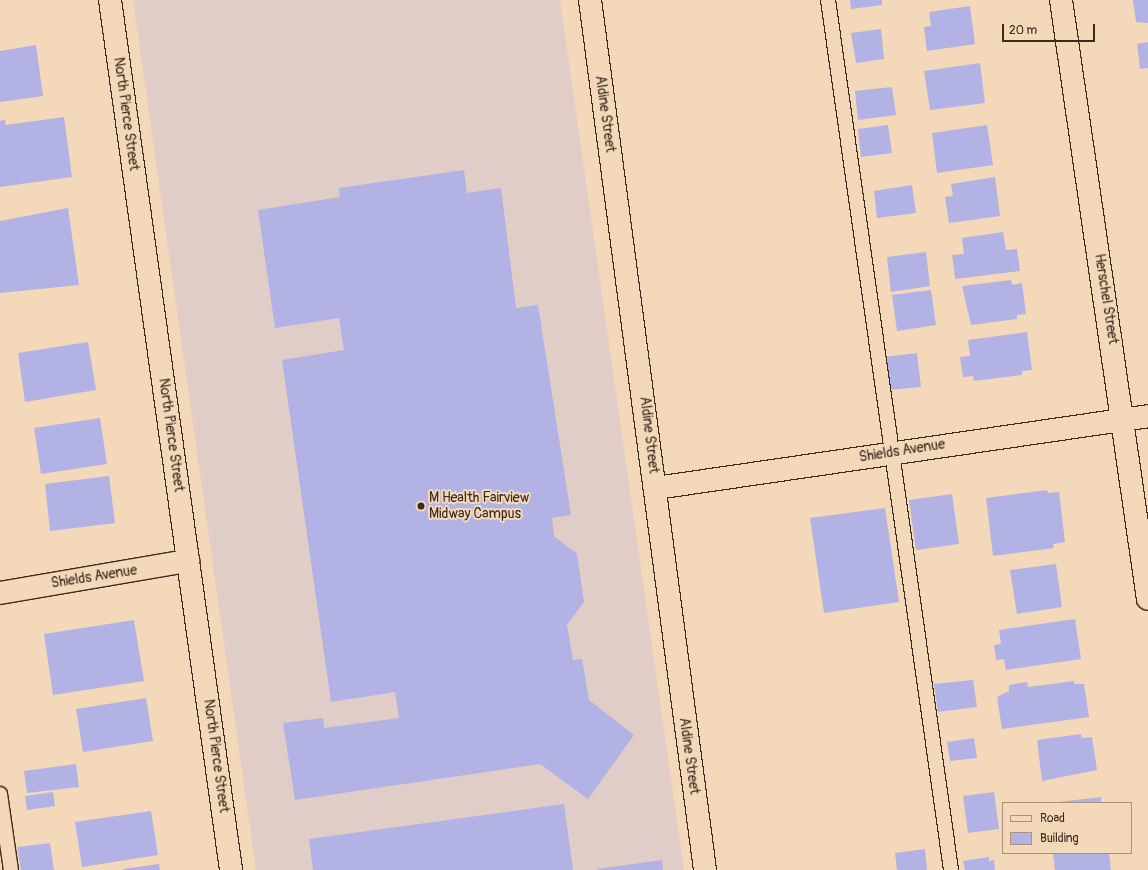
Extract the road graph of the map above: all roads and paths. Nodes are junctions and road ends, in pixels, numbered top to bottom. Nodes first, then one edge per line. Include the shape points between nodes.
1 (110, 0) edge
2 (590, 0) edge
3 (828, 0) edge
4 (1061, 0) edge
5 (1148, 416) edge
6 (1124, 419) junction
7 (892, 453) junction
8 (656, 488) junction
9 (188, 561) junction
10 (0, 592) edge
11 (1148, 598) edge
12 (0, 794) edge
13 (11, 870) edge
14 (231, 870) edge
15 (705, 870) edge
16 (951, 870) edge

1 - 9 street, North Pierce Street
2 - 8 street, Aldine Street
3 - 7 lane
4 - 6 street, Herschel Street
5 - 6 street, Shields Avenue
6 - 7 street, Shields Avenue
6 - 11 street, Herschel Street
7 - 8 street, Shields Avenue
7 - 16 lane
8 - 15 street, Aldine Street
9 - 10 street, Shields Avenue
9 - 14 street, North Pierce Street
12 - 13 lane

